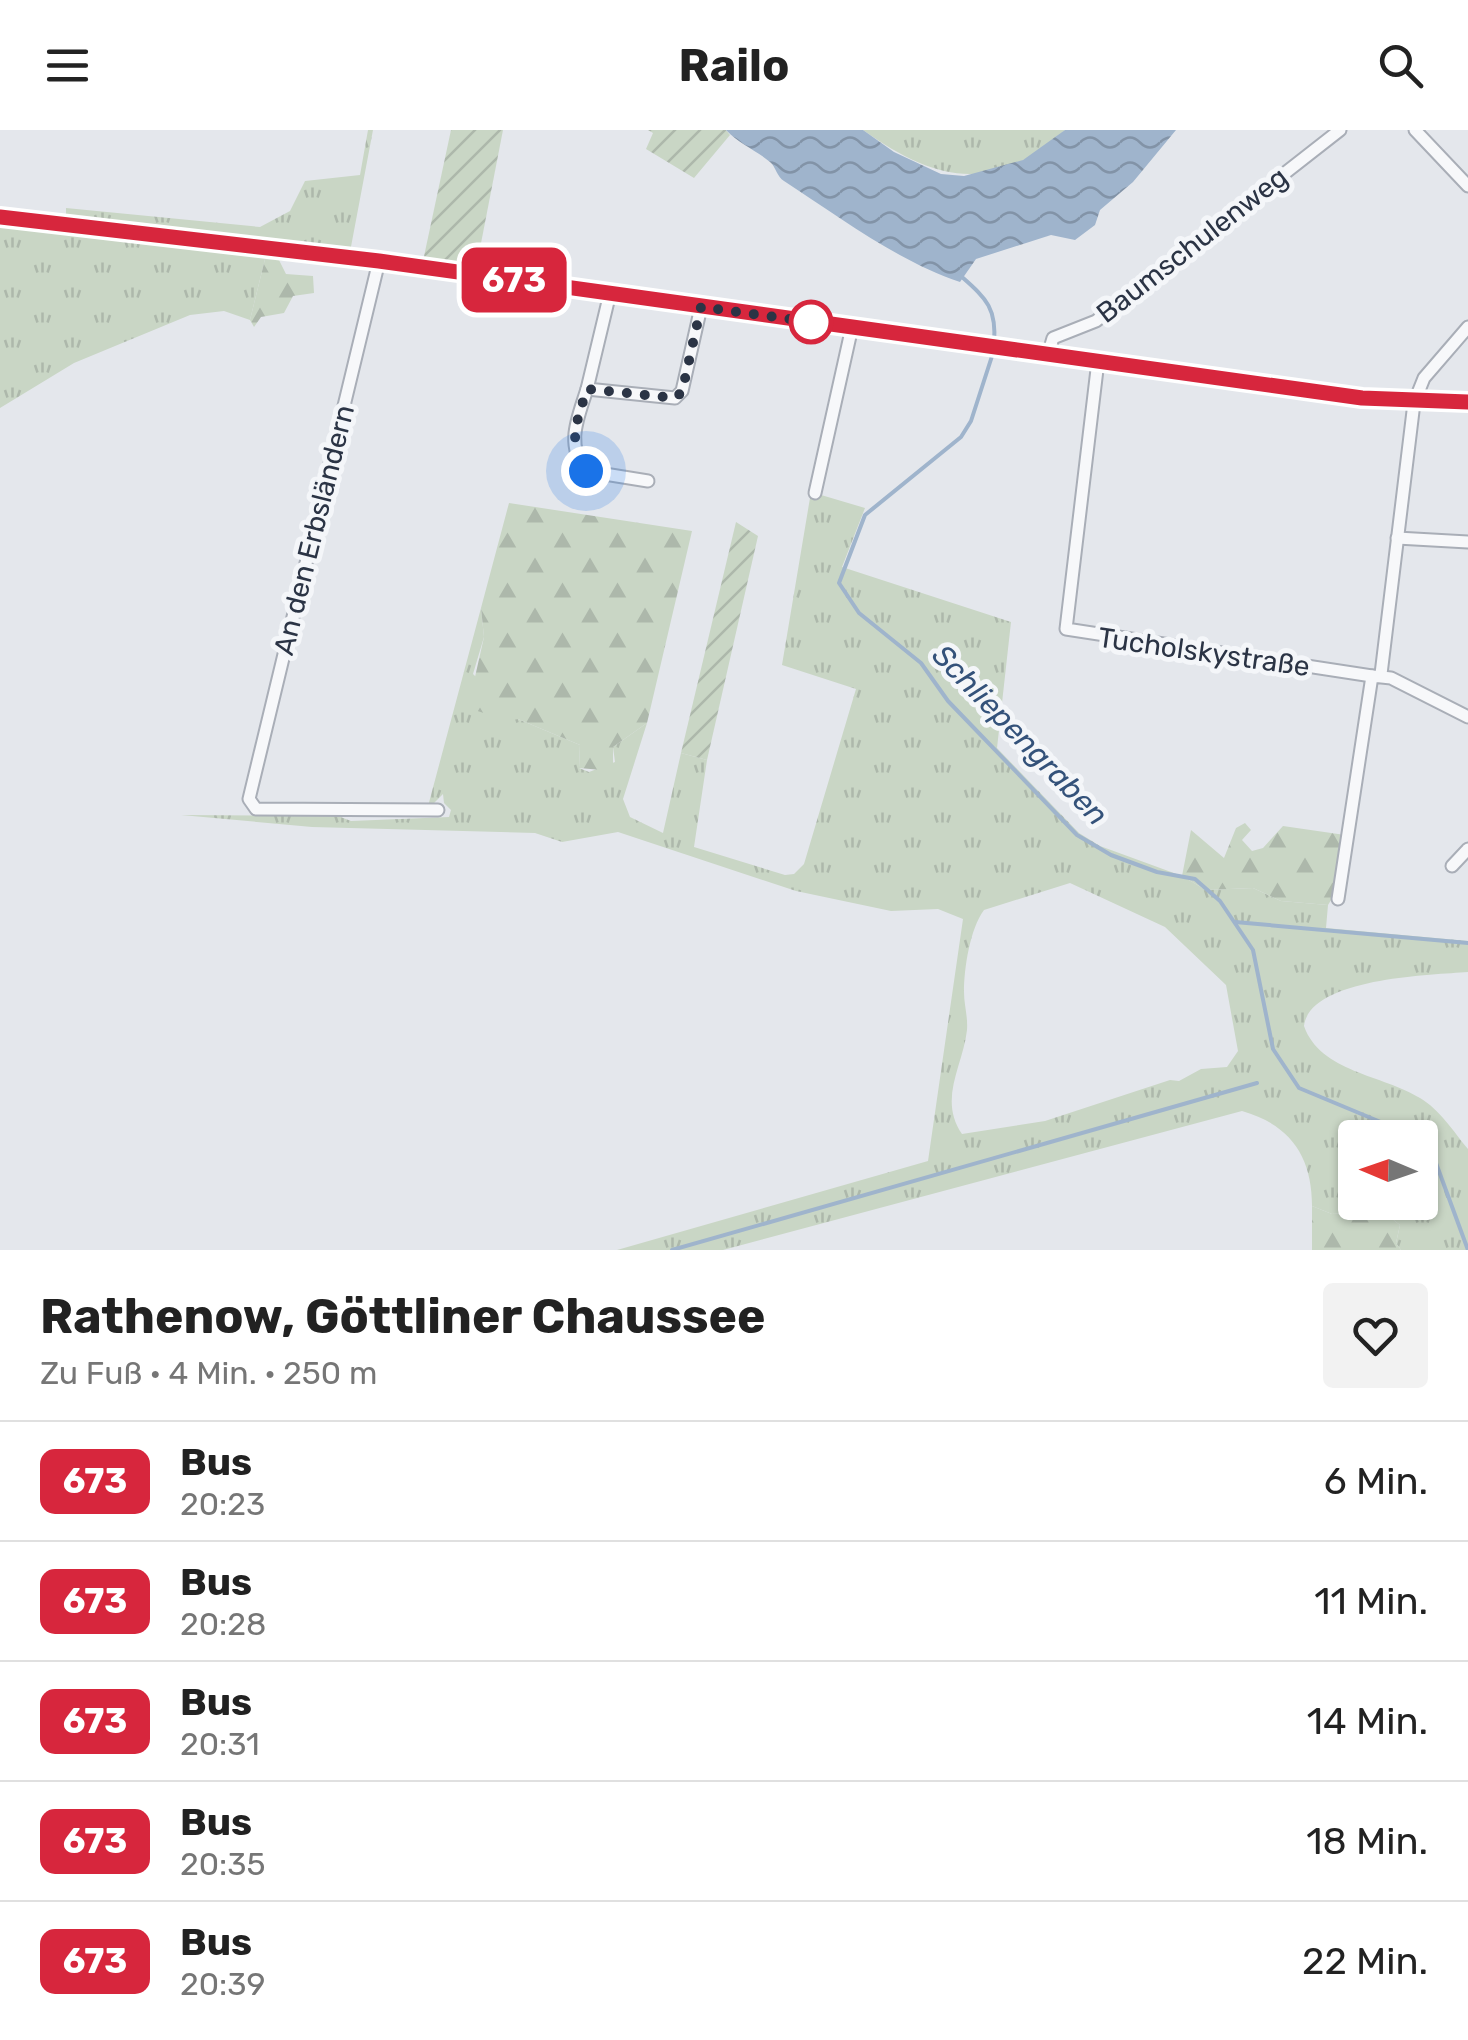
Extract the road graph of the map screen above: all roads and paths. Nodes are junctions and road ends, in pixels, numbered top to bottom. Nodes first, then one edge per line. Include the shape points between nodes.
1 (1340, 130) edge
2 (1415, 130) edge
3 (1468, 186) edge
4 (0, 217) edge
5 (379, 261) junction
6 (610, 293) junction
7 (701, 307) junction
8 (852, 327) junction
9 (1468, 327) edge
10 (1048, 355) junction
11 (1098, 361) junction
12 (587, 389) junction
13 (1468, 402) edge
14 (1414, 403) junction
15 (648, 481) dead end
16 (815, 492) dead end
17 (1396, 538) junction
18 (1468, 542) edge
19 (1377, 675) junction
20 (1468, 717) edge
21 (438, 810) dead end
22 (1468, 850) edge
23 (1452, 866) dead end
24 (1338, 900) dead end

1 - 10 street, Baumschulenweg via 1096,320 1053,338
2 - 3 street
4 - 5 street
5 - 6 street
5 - 21 street, An den Erbsländern via 249,799 256,809
6 - 7 street
6 - 12 street
7 - 8 street
7 - 12 street via 682,392 675,398
8 - 10 street
8 - 16 street
9 - 14 street via 1424,378
10 - 11 street
11 - 14 street
11 - 19 street, Tucholskystraße via 1066,628
12 - 15 street via 573,436 576,457 586,471
13 - 14 street
14 - 17 street
17 - 18 street
17 - 19 street
19 - 20 street, Tucholskystraße
19 - 24 street
22 - 23 street

